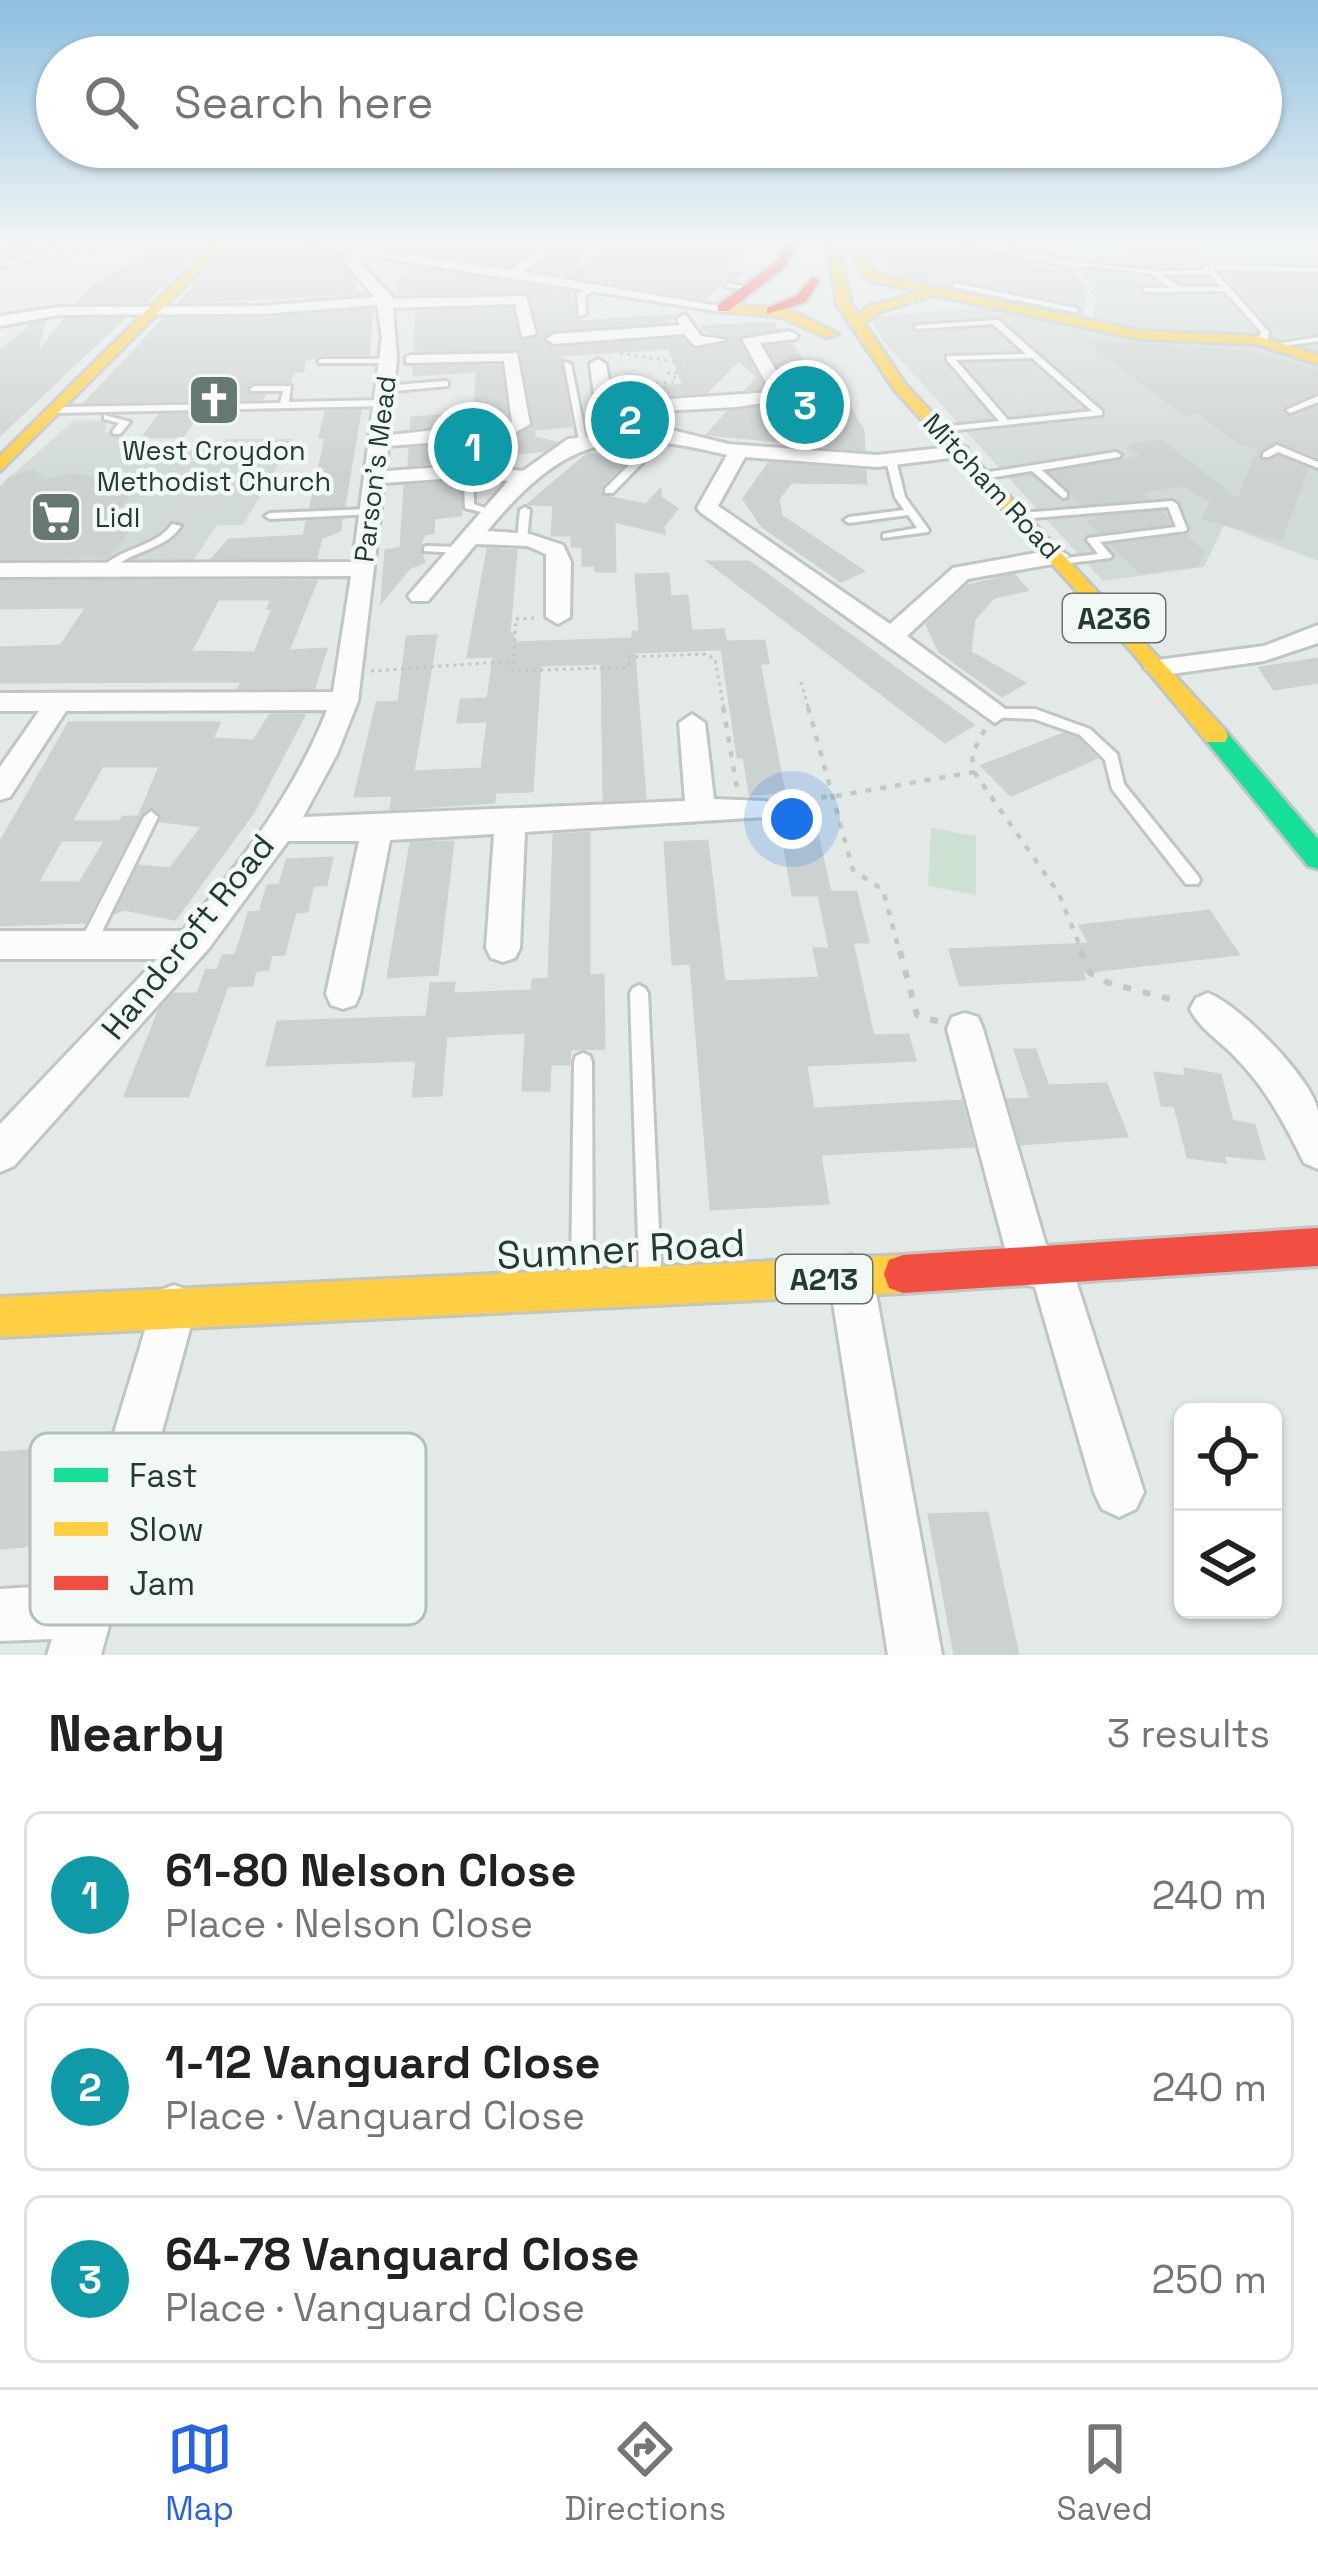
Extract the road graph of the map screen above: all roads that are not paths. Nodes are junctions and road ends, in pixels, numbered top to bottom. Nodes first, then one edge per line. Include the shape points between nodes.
1 (143, 320) edge
2 (391, 320) edge
3 (525, 320) edge
4 (687, 320) edge
5 (812, 320) edge
6 (840, 320) edge
7 (855, 320) edge
8 (1094, 320) edge
9 (1253, 320) edge
10 (918, 327) dead end
11 (690, 329) junction
12 (843, 329) junction
13 (528, 334) dead end
14 (790, 336) dead end
15 (554, 339) dead end
16 (1318, 339) edge
17 (718, 340) dead end
18 (1270, 343) junction
19 (1034, 356) junction
20 (401, 360) junction
21 (1318, 360) edge
22 (322, 362) dead end
23 (606, 363) road end
24 (567, 364) dead end
25 (445, 384) dead end
26 (254, 389) dead end
27 (824, 389) dead end
28 (780, 393) junction
29 (383, 396) junction
30 (1318, 399) edge
31 (693, 404) junction
32 (283, 407) junction
33 (1290, 410) dead end
34 (53, 413) junction
35 (1006, 423) junction
36 (940, 430) junction
37 (117, 432) dead end
38 (664, 434) junction
39 (640, 435) junction
40 (584, 440) junction
41 (379, 441) junction
42 (738, 452) junction
43 (960, 452) junction
44 (1116, 455) dead end
45 (1266, 455) dead end
46 (891, 460) junction
47 (1318, 465) edge
48 (0, 466) edge
49 (1034, 467) junction
50 (983, 476) junction
51 (524, 477) junction
52 (376, 478) junction
53 (469, 484) dead end
54 (609, 491) dead end
55 (1063, 495) dead end
56 (525, 510) dead end
57 (370, 512) junction
58 (911, 512) junction
59 (489, 513) junction
60 (270, 516) dead end
61 (1021, 516) junction
62 (849, 520) dead end
63 (176, 526) dead end
64 (887, 536) dead end
65 (522, 539) junction
66 (464, 543) junction
67 (428, 549) dead end
68 (1060, 558) junction
69 (364, 569) junction
70 (0, 570) edge
71 (106, 570) junction
72 (419, 596) dead end
73 (558, 617) road end
74 (1318, 633) edge
75 (892, 637) junction
76 (1157, 668) junction
77 (348, 687) junction
78 (59, 701) junction
79 (0, 702) edge
80 (995, 714) joint
81 (692, 723) dead end
82 (0, 789) edge
83 (700, 805) junction
84 (756, 809) road end
85 (151, 817) dead end
86 (510, 823) junction
87 (277, 829) junction
88 (377, 829) junction
89 (1318, 858) edge
90 (1192, 880) dead end
91 (0, 945) edge
92 (87, 945) junction
93 (187, 946) junction
94 (502, 948) dead end
95 (639, 993) dead end
96 (343, 994) dead end
97 (1208, 1009) road end
98 (965, 1029) road end
99 (583, 1062) dead end
100 (1318, 1149) edge
101 (0, 1152) edge
102 (1318, 1247) edge
103 (1040, 1266) junction
104 (851, 1277) junction
105 (650, 1286) junction
106 (582, 1290) junction
107 (174, 1307) junction
108 (0, 1317) edge
109 (138, 1433) edge
110 (1119, 1492) dead end
111 (0, 1615) edge
112 (30, 1622) edge
113 (44, 1625) edge
114 (80, 1633) edge
115 (915, 1655) edge

1 - 34 street
2 - 20 street, Parson's Mead
3 - 13 street
4 - 11 street
5 - 12 street
6 - 12 street
7 - 12 street
8 - 18 street via 1155,338
9 - 18 lane
10 - 19 lane via 995,322
11 - 15 street
11 - 17 street via 695,341
12 - 36 street, Mitcham Road / A236 via 864,365 900,387
14 - 28 street via 750,339
16 - 18 lane
18 - 21 street
19 - 35 lane via 950,358
19 - 35 lane via 1099,413
20 - 22 lane
20 - 29 street, Parson's Mead
20 - 41 street via 513,358 522,421
23 - 31 street via 605,409
24 - 40 lane
25 - 29 lane
26 - 32 lane via 288,388
27 - 28 street
28 - 31 street
29 - 32 lane
29 - 41 street, Parson's Mead
30 - 33 lane
31 - 38 street
32 - 34 lane
34 - 37 lane via 123,419
34 - 48 street
35 - 36 lane
36 - 43 street, Mitcham Road / A236
38 - 39 street
38 - 42 street
39 - 40 street
39 - 54 lane via 643,457
40 - 51 street
41 - 52 street, Parson's Mead
42 - 46 street
42 - 75 street via 707,508
43 - 46 street
43 - 50 street, Mitcham Road / A236
44 - 49 lane
45 - 47 lane via 1277,448
46 - 58 lane
49 - 50 lane
49 - 55 lane
50 - 61 street, Mitcham Road / A236
51 - 52 street via 470,471
51 - 59 street
52 - 57 street, Parson's Mead
53 - 59 lane via 469,506
56 - 65 lane
57 - 60 lane
57 - 69 street, Parson's Mead
58 - 62 lane
58 - 64 lane via 924,530
59 - 66 street
61 - 68 street, Mitcham Road / A236
61 - 68 lane via 1172,505 1182,529 1092,540 1106,556
63 - 71 lane
65 - 66 street
65 - 73 street via 559,556
66 - 67 lane
66 - 72 street
68 - 75 street via 961,573
68 - 76 street, Mitcham Road / A236
69 - 71 street
69 - 77 street, Parson's Mead
70 - 71 street
74 - 76 street via 1278,649
75 - 80 street
76 - 89 street, Mitcham Road / A236
77 - 78 street
77 - 87 street, Handcroft Road via 324,751
78 - 79 street
78 - 82 street
80 - 90 lane via 1035,714 1085,732 1112,758 1118,785
81 - 83 street
83 - 84 street
83 - 86 street
85 - 92 lane
86 - 88 street
86 - 94 street
87 - 88 street
87 - 93 street, Handcroft Road
88 - 96 street
91 - 92 street
92 - 93 street
93 - 101 street, Handcroft Road
95 - 105 lane
97 - 100 street via 1252,1048
98 - 103 street
99 - 106 lane
102 - 103 street, Sumner Road / A213
103 - 104 street, Sumner Road / A213
103 - 110 street
104 - 105 street, Sumner Road / A213
104 - 115 street
105 - 106 street, Sumner Road / A213
106 - 107 street, Sumner Road / A213
107 - 108 street, Sumner Road / A213
107 - 109 street
111 - 112 street
113 - 114 street

